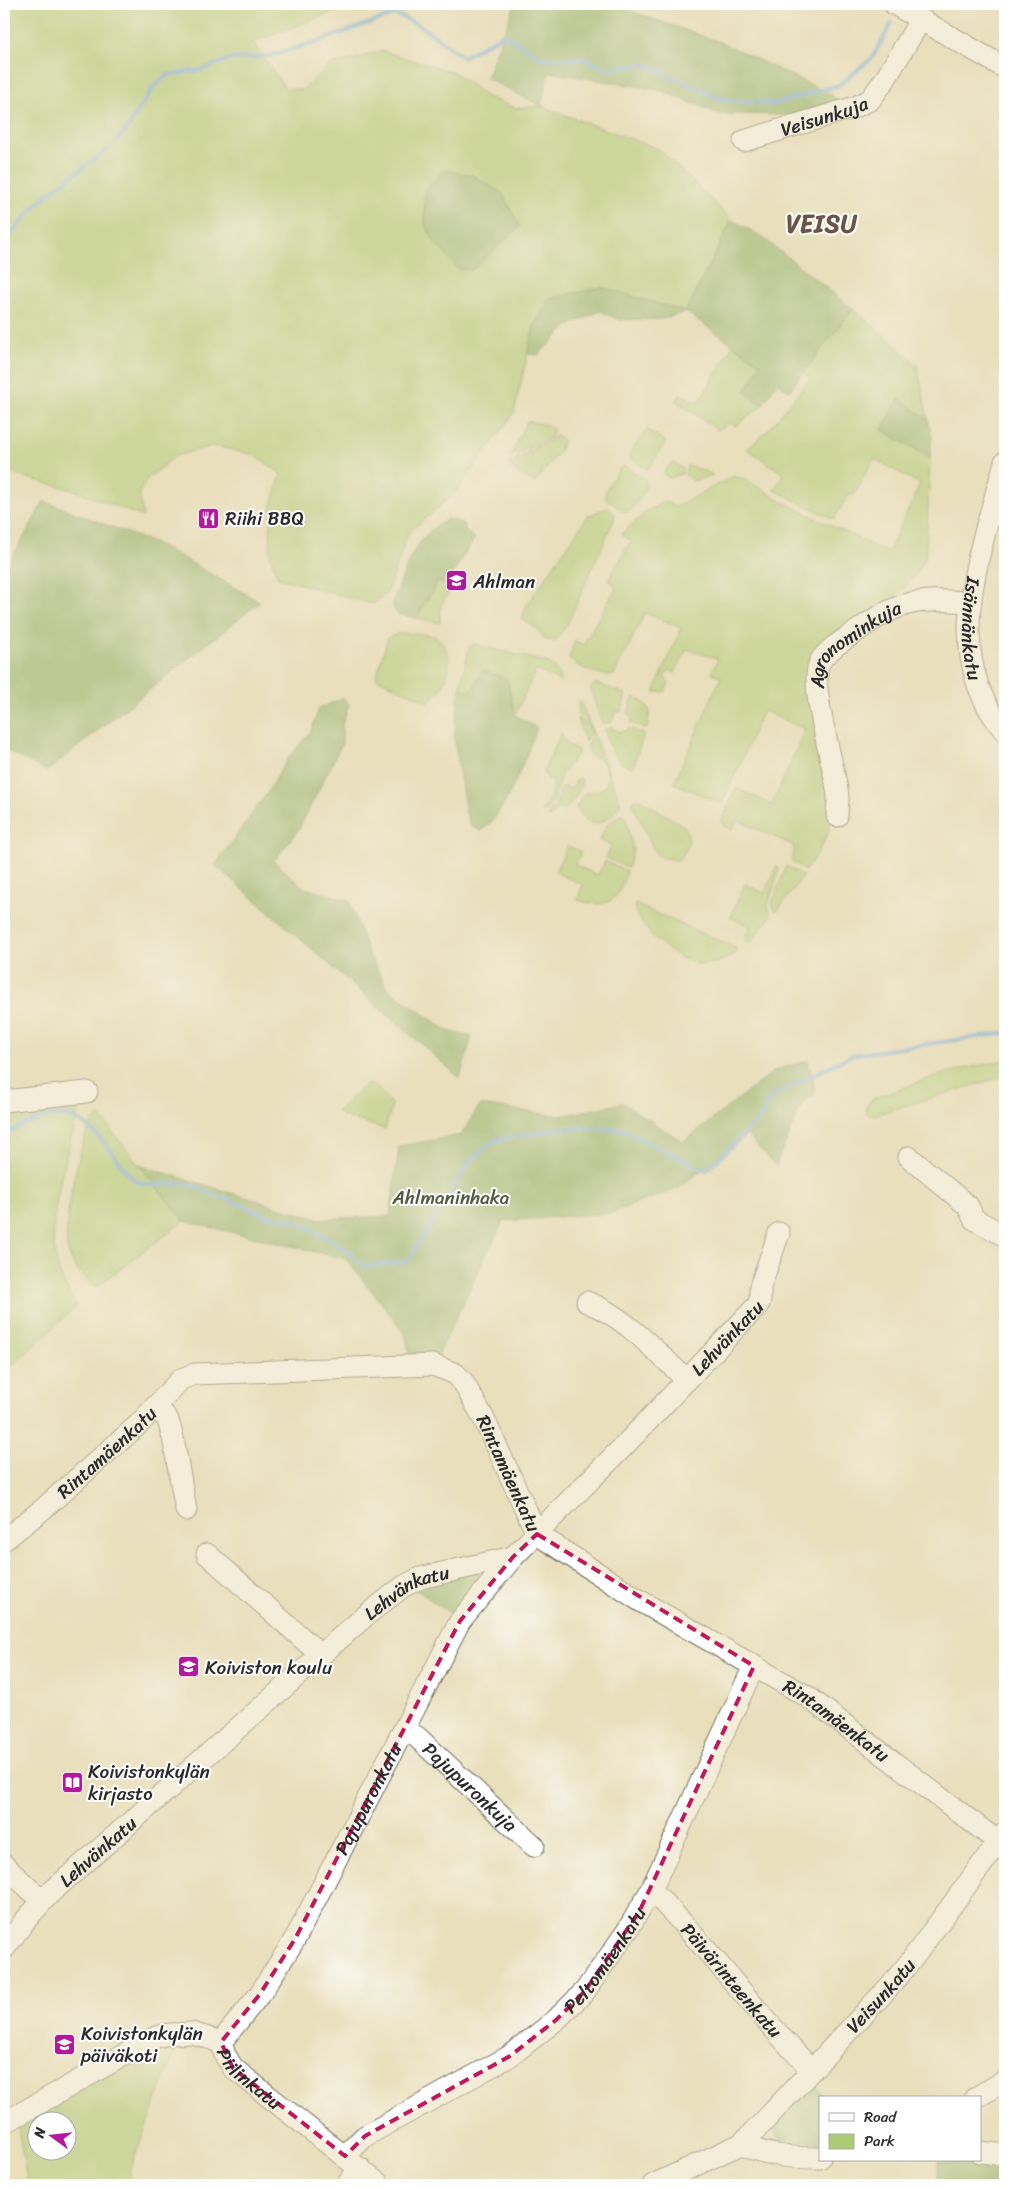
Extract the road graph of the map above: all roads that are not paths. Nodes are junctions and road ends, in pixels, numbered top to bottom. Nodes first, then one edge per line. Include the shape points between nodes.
1 (911, 10) edge
2 (1005, 68) edge
3 (744, 141) dead end
4 (1005, 462) edge
5 (970, 602) junction
6 (1005, 731) edge
7 (837, 816) dead end
8 (87, 1092) dead end
9 (4, 1101) edge
10 (909, 1157) dead end
11 (779, 1233) dead end
12 (1005, 1236) edge
13 (587, 1302) dead end
14 (686, 1380) junction
15 (156, 1406) junction
16 (186, 1510) dead end
17 (537, 1534) junction
18 (4, 1540) edge
19 (207, 1554) dead end
20 (513, 1557) junction
21 (321, 1655) junction
22 (754, 1666) junction
23 (404, 1729) junction
24 (1003, 1841) edge
25 (534, 1846) dead end
26 (4, 1865) edge
27 (651, 1890) junction
28 (42, 1901) junction
29 (4, 1949) edge
30 (222, 2042) junction
31 (812, 2070) junction
32 (1005, 2081) edge
33 (979, 2096) edge
34 (4, 2124) edge
35 (741, 2144) junction
36 (982, 2152) edge
37 (1005, 2155) edge
38 (819, 2158) edge
39 (353, 2162) junction
40 (347, 2185) edge
41 (380, 2185) edge
42 (653, 2185) edge

1 - 2 street
1 - 3 street, Veisunkuja via 886,78 870,100
4 - 5 street, Isännänkatu
5 - 6 street, Isännänkatu via 970,649 975,677 985,704
5 - 7 street, Agronominkuja via 921,601 897,606 822,659 817,668 816,689 838,798
8 - 9 street
10 - 12 street via 968,1206 974,1219
11 - 14 street, Lehvänkatu via 760,1287 757,1306
13 - 14 street via 616,1318
14 - 17 street, Lehvänkatu
15 - 16 street via 168,1420
15 - 17 street, Rintamäenkatu via 181,1379 195,1374 440,1366 456,1374 463,1382 483,1417
15 - 18 street, Rintamäenkatu via 73,1483
17 - 20 street, Lehvänkatu
17 - 22 street, Rintamäenkatu via 649,1606
19 - 21 street
20 - 21 street, Lehvänkatu via 420,1578 404,1586
20 - 23 street, Pajupuronkatu via 460,1621
21 - 28 street, Lehvänkatu
22 - 24 street, Rintamäenkatu via 808,1697
22 - 27 street, Peltomäenkatu
23 - 25 street, Pajupuronkuja
23 - 30 street, Pajupuronkatu via 294,1938 260,1994
24 - 31 street, Veisunkatu via 910,1962
26 - 28 street
27 - 31 street, Päivärinteenkatu via 676,1914
27 - 39 street, Peltomäenkatu via 605,1963 556,2020 510,2056 365,2136
28 - 29 street, Lehvänkatu
30 - 34 street, Piilinkatu via 192,2033 156,2037
30 - 39 street, Piilinkatu via 225,2055 234,2068 274,2103
31 - 35 street, Veisunkatu
32 - 33 street
35 - 38 street via 773,2154
35 - 42 street
36 - 37 street
39 - 40 street, Peltomäenkatu
39 - 41 street, Piilinkatu

